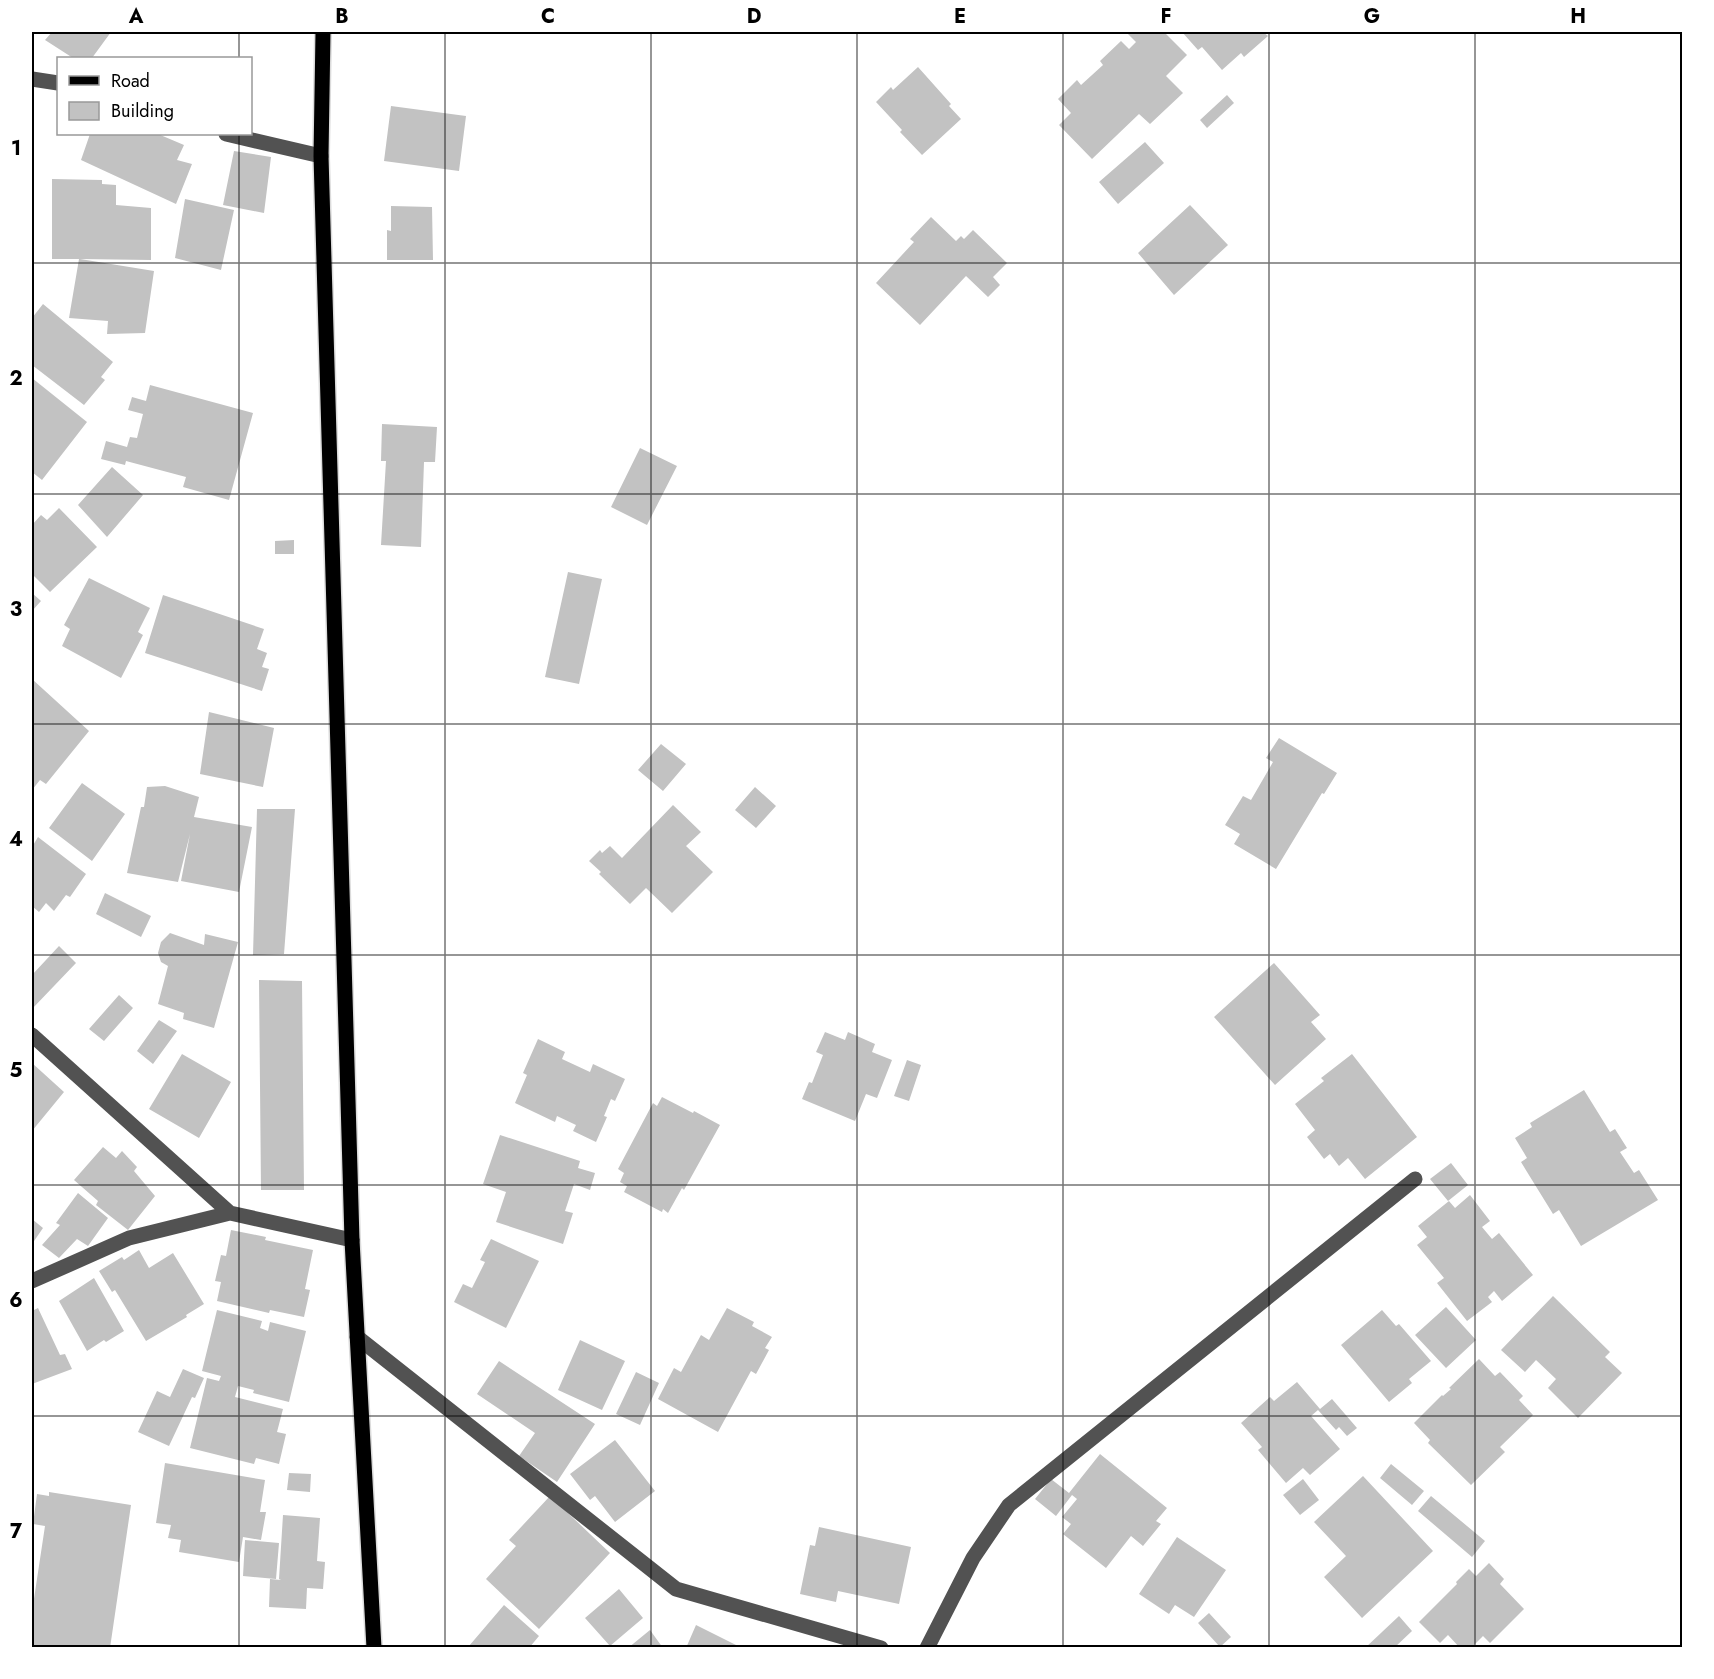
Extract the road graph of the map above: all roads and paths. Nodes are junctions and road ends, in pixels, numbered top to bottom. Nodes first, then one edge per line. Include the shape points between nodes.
1 (323, 32) edge
2 (32, 79) edge
3 (57, 83) edge
4 (230, 135) edge
5 (321, 156) junction
6 (32, 1035) edge
7 (1415, 1179) dead end
8 (230, 1213) junction
9 (352, 1240) junction
10 (32, 1281) edge
11 (357, 1337) junction
12 (374, 1647) edge
13 (881, 1647) edge
14 (927, 1647) edge

1 - 5 main road
2 - 3 street
4 - 5 street
5 - 9 main road
6 - 8 street
7 - 14 street via 1008,1505 973,1558
8 - 9 street
8 - 10 street via 129,1238
9 - 11 main road
11 - 12 main road
11 - 13 street via 676,1589

